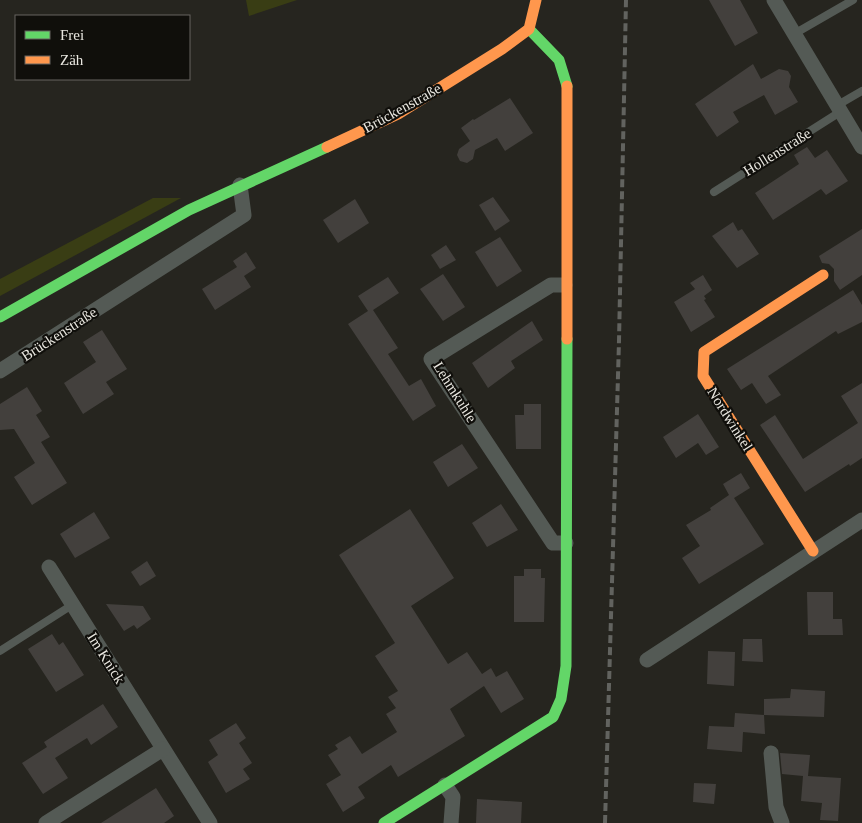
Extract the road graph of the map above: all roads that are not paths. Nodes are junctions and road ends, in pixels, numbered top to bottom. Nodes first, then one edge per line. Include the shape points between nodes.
1 (536, 0) edge
2 (774, 0) edge
3 (853, 0) edge
4 (529, 29) junction
5 (794, 34) junction
6 (862, 91) edge
7 (838, 109) junction
8 (862, 147) edge
9 (240, 185) junction
10 (714, 192) dead end
11 (823, 275) dead end
12 (565, 284) junction
13 (0, 317) edge
14 (0, 372) edge
15 (862, 520) edge
16 (566, 543) junction
17 (813, 550) junction
18 (49, 567) dead end
19 (72, 605) junction
20 (0, 651) edge
21 (647, 660) dead end
22 (163, 748) junction
23 (771, 753) dead end
24 (445, 785) junction
25 (46, 823) edge
26 (210, 823) edge
27 (384, 823) edge
28 (451, 823) edge
29 (781, 823) edge

1 - 4 street
2 - 5 street
3 - 5 lane
4 - 9 street, Brückenstraße via 398,114
4 - 12 street via 559,60 567,82
5 - 7 street
6 - 7 lane, Hollenstraße
7 - 8 street
7 - 10 lane, Hollenstraße
9 - 13 street, Brückenstraße via 188,210
9 - 14 street, Brückenstraße via 244,215
11 - 17 street, Nordwinkel via 704,352 703,376
12 - 16 street
12 - 16 street, Lehmkuhle via 551,285 431,359 553,543
15 - 17 street
16 - 24 street via 566,666 560,705 553,717
17 - 21 street
18 - 19 street, Im Knick
19 - 20 lane
19 - 22 street, Im Knick
22 - 25 street
22 - 26 street, Im Knick
23 - 29 street via 776,808
24 - 27 street
24 - 28 street via 452,797

